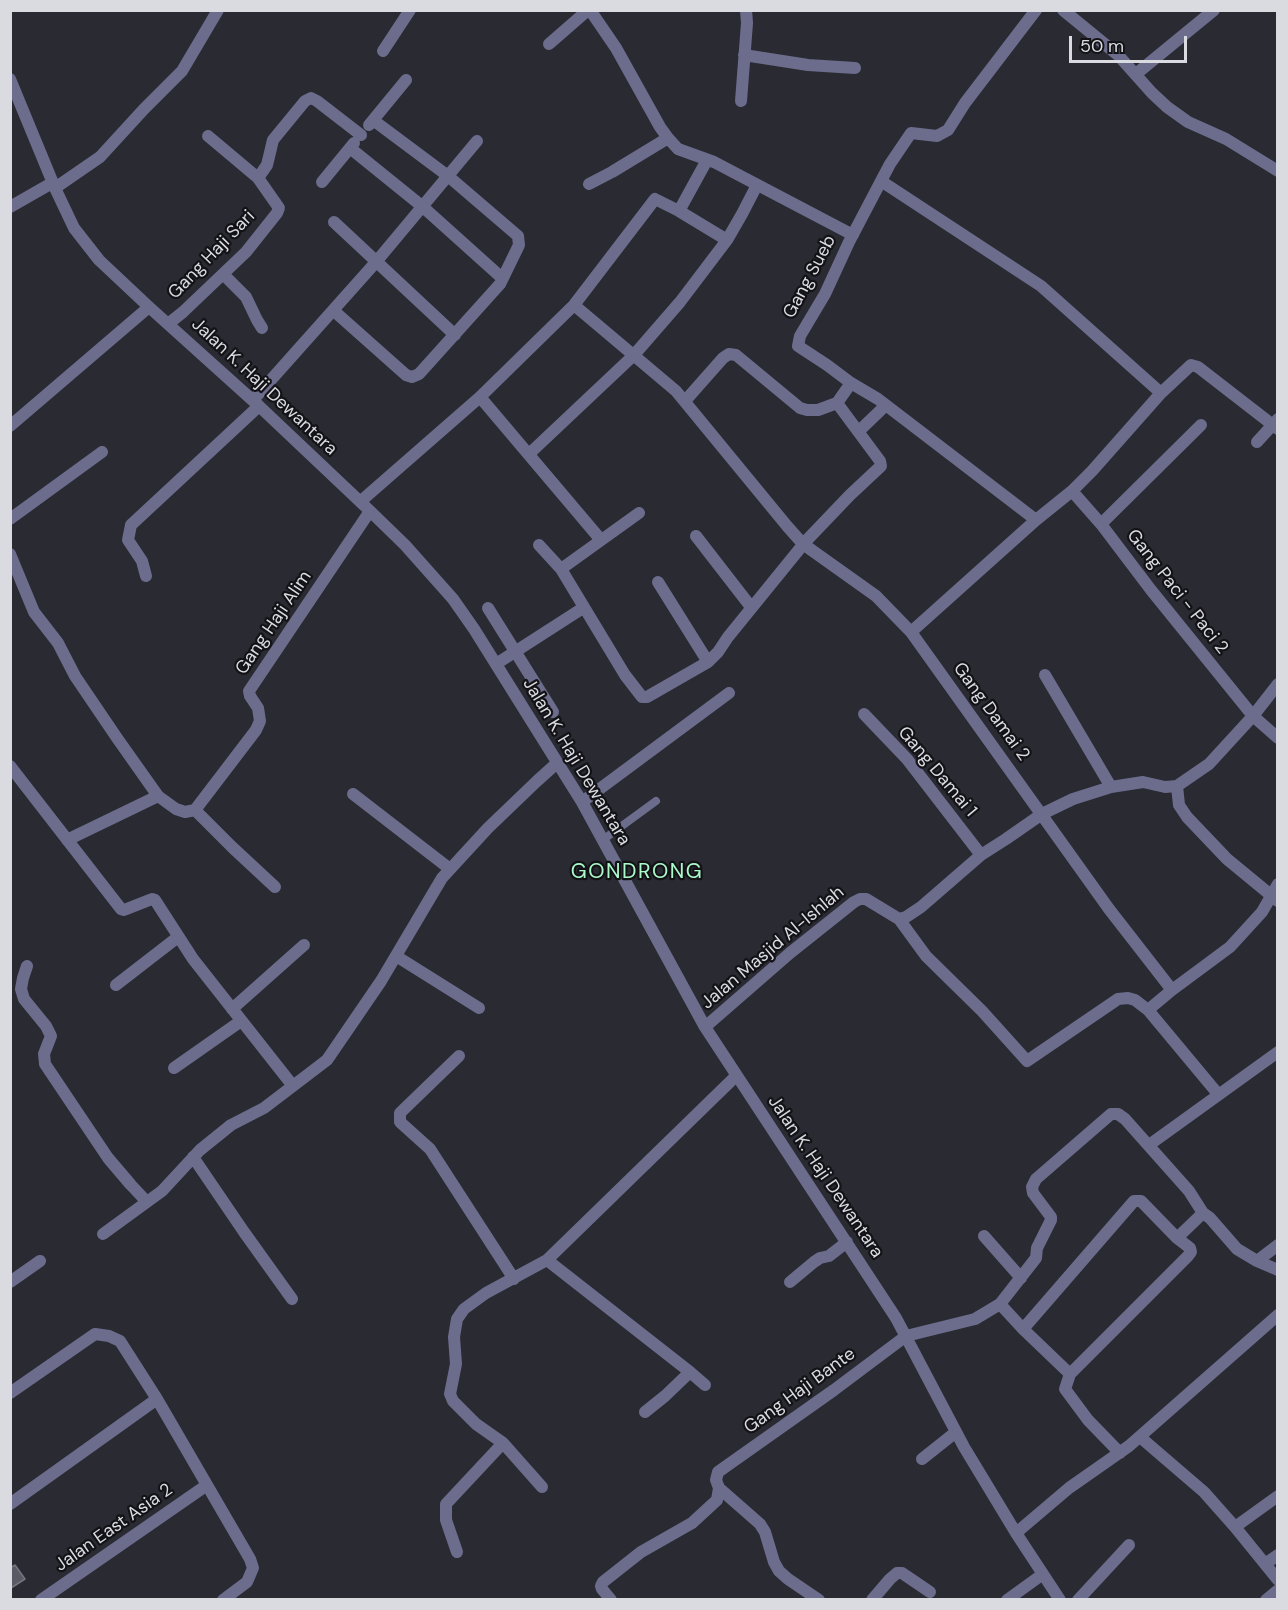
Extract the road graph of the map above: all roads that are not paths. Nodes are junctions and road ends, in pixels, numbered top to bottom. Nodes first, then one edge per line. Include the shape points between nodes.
1 (218, 10) edge
2 (410, 10) edge
3 (589, 10) edge
4 (746, 10) edge
5 (1036, 10) edge
6 (1063, 10) edge
7 (1214, 10) edge
8 (549, 44) dead end
9 (382, 51) dead end
10 (744, 55) junction
11 (855, 68) dead end
12 (1136, 74) junction
13 (10, 79) edge
14 (406, 80) dead end
15 (14, 101) edge
16 (741, 101) dead end
17 (373, 120) junction
18 (361, 135) junction
19 (208, 136) dead end
20 (668, 138) junction
21 (477, 141) dead end
22 (350, 148) junction
23 (707, 160) junction
24 (1278, 171) edge
25 (448, 176) junction
26 (258, 178) junction
27 (881, 181) junction
28 (322, 182) dead end
29 (589, 184) dead end
30 (757, 185) junction
31 (54, 186) junction
32 (10, 207) edge
33 (423, 207) junction
34 (679, 211) junction
35 (334, 222) dead end
36 (853, 236) junction
37 (727, 240) junction
38 (376, 262) junction
39 (223, 274) junction
40 (502, 278) junction
41 (574, 305) junction
42 (149, 307) junction
43 (334, 310) junction
44 (168, 324) junction
45 (262, 328) dead end
46 (455, 335) junction
47 (634, 355) junction
48 (851, 383) junction
49 (1161, 393) junction
50 (480, 398) junction
51 (685, 401) junction
52 (256, 403) junction
53 (837, 403) junction
54 (886, 405) junction
55 (1276, 424) edge
56 (1201, 425) dead end
57 (10, 426) edge
58 (859, 431) junction
59 (1257, 442) dead end
60 (102, 452) dead end
61 (529, 454) junction
62 (1072, 491) junction
63 (360, 501) junction
64 (370, 511) junction
65 (639, 513) dead end
66 (10, 519) edge
67 (1036, 520) junction
68 (1101, 524) junction
69 (696, 536) dead end
70 (601, 540) junction
71 (803, 544) junction
72 (539, 545) dead end
73 (10, 554) edge
74 (561, 569) junction
75 (146, 576) dead end
76 (658, 582) dead end
77 (751, 607) junction
78 (488, 608) dead end
79 (584, 608) junction
80 (911, 632) junction
81 (515, 652) junction
82 (708, 662) junction
83 (496, 664) junction
84 (1045, 675) dead end
85 (1278, 684) edge
86 (729, 693) dead end
87 (553, 712) dead end
88 (864, 714) dead end
89 (1253, 716) junction
90 (1278, 738) edge
91 (557, 763) junction
92 (12, 773) edge
93 (1177, 786) junction
94 (1111, 787) junction
95 (353, 794) dead end
96 (158, 796) junction
97 (656, 801) dead end
98 (582, 802) junction
99 (195, 810) junction
100 (1042, 814) junction
101 (604, 839) junction
102 (67, 840) junction
103 (981, 855) junction
104 (450, 869) junction
105 (274, 886) dead end
106 (1275, 893) edge
107 (899, 919) junction
108 (178, 937) junction
109 (304, 945) dead end
110 (396, 956) junction
111 (27, 966) dead end
112 (116, 985) dead end
113 (1172, 990) junction
114 (479, 1008) dead end
115 (231, 1009) junction
116 (1148, 1010) junction
117 (241, 1021) junction
118 (705, 1028) junction
119 (1278, 1052) edge
120 (459, 1056) dead end
121 (174, 1068) dead end
122 (736, 1076) junction
123 (293, 1086) junction
124 (1218, 1094) junction
125 (1149, 1145) junction
126 (193, 1157) junction
127 (147, 1202) junction
128 (1203, 1213) junction
129 (103, 1234) dead end
130 (984, 1236) dead end
131 (1177, 1238) junction
132 (847, 1242) junction
133 (1278, 1245) edge
134 (548, 1260) junction
135 (40, 1261) dead end
136 (1257, 1261) junction
137 (1278, 1270) edge
138 (1021, 1278) junction
139 (514, 1279) junction
140 (10, 1282) edge
141 (790, 1282) dead end
142 (292, 1299) dead end
143 (1000, 1304) junction
144 (1278, 1315) edge
145 (1023, 1329) junction
146 (906, 1336) junction
147 (690, 1372) junction
148 (1070, 1374) junction
149 (705, 1386) dead end
150 (10, 1393) edge
151 (157, 1399) junction
152 (645, 1412) dead end
153 (956, 1432) junction
154 (1140, 1437) junction
155 (503, 1443) junction
156 (1120, 1453) junction
157 (922, 1460) dead end
158 (718, 1482) junction
159 (207, 1485) junction
160 (542, 1487) dead end
161 (1278, 1496) edge
162 (10, 1504) edge
163 (1235, 1527) junction
164 (1016, 1533) junction
165 (1129, 1545) dead end
166 (457, 1552) dead end
167 (1278, 1555) edge
168 (1265, 1564) junction
169 (1043, 1574) junction
170 (1278, 1580) edge
171 (1278, 1590) edge
172 (930, 1592) dead end
173 (41, 1599) edge
174 (223, 1599) edge
175 (611, 1599) edge
176 (819, 1599) edge
177 (872, 1599) edge
178 (1007, 1599) edge
179 (1060, 1599) edge
180 (1078, 1599) edge
181 (1266, 1599) edge

1 - 31 street via 182,71 100,157
2 - 9 street
3 - 8 street
3 - 20 street via 616,48
4 - 10 street
5 - 27 street, Gang Sueb via 948,130 937,136 911,133
6 - 12 street
7 - 12 street
10 - 11 street
10 - 16 street
12 - 24 street via 1167,107 1188,122 1226,139
13 - 15 street, Jalan K. Haji Dewantara
14 - 17 street
15 - 31 street, Jalan K. Haji Dewantara
17 - 18 street
17 - 25 street
18 - 22 street
18 - 26 street via 312,98 305,101 273,140 267,165
19 - 26 street
20 - 23 street via 678,149
20 - 29 street
21 - 25 street
22 - 28 street
22 - 33 street
23 - 30 street
23 - 34 street
25 - 33 street
25 - 40 street via 518,236 519,245
26 - 39 street, Gang Haji Sari via 279,208 246,252
27 - 36 street, Gang Sueb
27 - 49 street via 1041,286
30 - 36 street
30 - 37 street
31 - 32 street
31 - 42 street, Jalan K. Haji Dewantara via 74,228 99,260
33 - 38 street
33 - 40 street
34 - 37 street
34 - 41 street via 655,199
35 - 38 street
36 - 48 street, Gang Sueb via 798,346
37 - 47 street
38 - 43 street
38 - 46 street
39 - 44 street, Gang Haji Sari
39 - 45 street via 246,297
40 - 46 street
41 - 47 street, Gang Damai 2
41 - 50 street
42 - 44 street, Jalan K. Haji Dewantara
42 - 57 street
43 - 46 street via 412,377
43 - 52 street
44 - 52 street, Jalan K. Haji Dewantara
47 - 51 street, Gang Damai 2
47 - 61 street
48 - 53 street
48 - 54 street, Gang Sueb
49 - 55 street via 1191,365
49 - 62 street
50 - 61 street
50 - 63 street
51 - 53 street via 729,354 736,355 800,408 818,410
51 - 71 street, Gang Damai 2
52 - 63 street, Jalan K. Haji Dewantara
52 - 75 street via 131,525 128,540 142,561
53 - 58 street
54 - 58 street
54 - 67 street, Gang Sueb
55 - 59 street
56 - 68 street
58 - 71 street via 881,466
60 - 66 street
61 - 70 street
62 - 67 street
62 - 68 street, Gang Paci - Paci 2
63 - 64 street, Jalan K. Haji Dewantara
64 - 83 street, Jalan K. Haji Dewantara via 453,599
64 - 99 street, Gang Haji Alim via 249,692 258,708 260,721 256,730
65 - 70 street
67 - 80 street
68 - 89 street, Gang Paci - Paci 2
69 - 77 street
70 - 74 street
71 - 77 street
71 - 80 street, Gang Damai 2 via 876,596
72 - 74 street
73 - 96 street via 34,612
74 - 79 street
76 - 82 street
77 - 82 street
78 - 81 street
79 - 81 street
79 - 82 street via 642,697
80 - 100 street, Gang Damai 2
81 - 83 street
81 - 87 street
83 - 91 street, Jalan K. Haji Dewantara
84 - 94 street
85 - 89 street
86 - 98 street
88 - 103 street, Gang Damai 1 via 907,759
89 - 90 street, Gang Paci - Paci 2
89 - 93 street via 1209,764
91 - 98 street, Jalan K. Haji Dewantara
91 - 104 street
92 - 102 street
93 - 94 street via 1143,782
93 - 106 street via 1179,805 1187,817 1227,859
94 - 100 street
95 - 104 street
96 - 99 street via 177,809
96 - 102 street
97 - 101 lane
98 - 101 street, Jalan K. Haji Dewantara
99 - 105 street
100 - 103 street
100 - 113 street, Gang Damai 2
101 - 118 street, Jalan K. Haji Dewantara
102 - 108 street via 121,909 155,900
103 - 107 street via 921,907
104 - 110 street
106 - 113 street via 1230,947
107 - 116 street via 926,956 1027,1061 1118,999 1135,1000
107 - 118 street, Jalan Masjid Al-Ishlah via 866,899 854,902
108 - 112 street
108 - 115 street
109 - 115 street
110 - 114 street
110 - 123 street via 327,1060
111 - 127 street via 22,978 24,999 51,1036 44,1054 45,1064 108,1158
113 - 116 street
115 - 117 street
116 - 124 street
117 - 121 street
117 - 123 street
118 - 122 street, Jalan K. Haji Dewantara
119 - 124 street
120 - 139 street via 400,1113 400,1122 430,1149
122 - 132 street, Jalan K. Haji Dewantara
122 - 134 street
123 - 126 street via 264,1108 231,1125
124 - 125 street
125 - 128 street
125 - 138 street via 1125,1119 1111,1114 1036,1179 1033,1193 1051,1220 1036,1258
126 - 127 street
126 - 142 street
127 - 129 street
128 - 131 street
128 - 136 street via 1237,1249
130 - 138 street
131 - 145 street via 1141,1201 1134,1201
131 - 148 street via 1190,1248 1188,1256
132 - 141 street
132 - 146 street, Jalan K. Haji Dewantara
133 - 136 street
134 - 139 street
134 - 147 street
135 - 140 street
136 - 137 street
138 - 143 street
139 - 155 street via 486,1293 457,1319 456,1364 450,1394 476,1424
143 - 145 street
143 - 146 street via 975,1319
144 - 154 street
145 - 148 street
146 - 153 street, Jalan K. Haji Dewantara
146 - 158 street, Gang Haji Bante via 718,1472
147 - 149 street
147 - 152 street
148 - 156 street via 1065,1389
150 - 151 street via 95,1334 120,1341
151 - 159 street
151 - 162 street
153 - 157 street
153 - 164 street, Jalan K. Haji Dewantara
154 - 156 street
154 - 163 street via 1204,1492
155 - 160 street
155 - 166 street via 446,1504 446,1520
156 - 164 street via 1069,1488
158 - 175 street, Gang Haji Bante via 717,1500 692,1522 641,1552 603,1582 602,1589
158 - 176 street via 760,1524 779,1570
159 - 173 street, Jalan East Asia 2
159 - 174 street via 253,1568 247,1582
161 - 163 street
163 - 168 street
164 - 169 street, Jalan K. Haji Dewantara
165 - 180 street
167 - 168 street
168 - 170 street
169 - 178 street
169 - 179 street, Jalan K. Haji Dewantara
171 - 181 street
172 - 177 street via 897,1573

